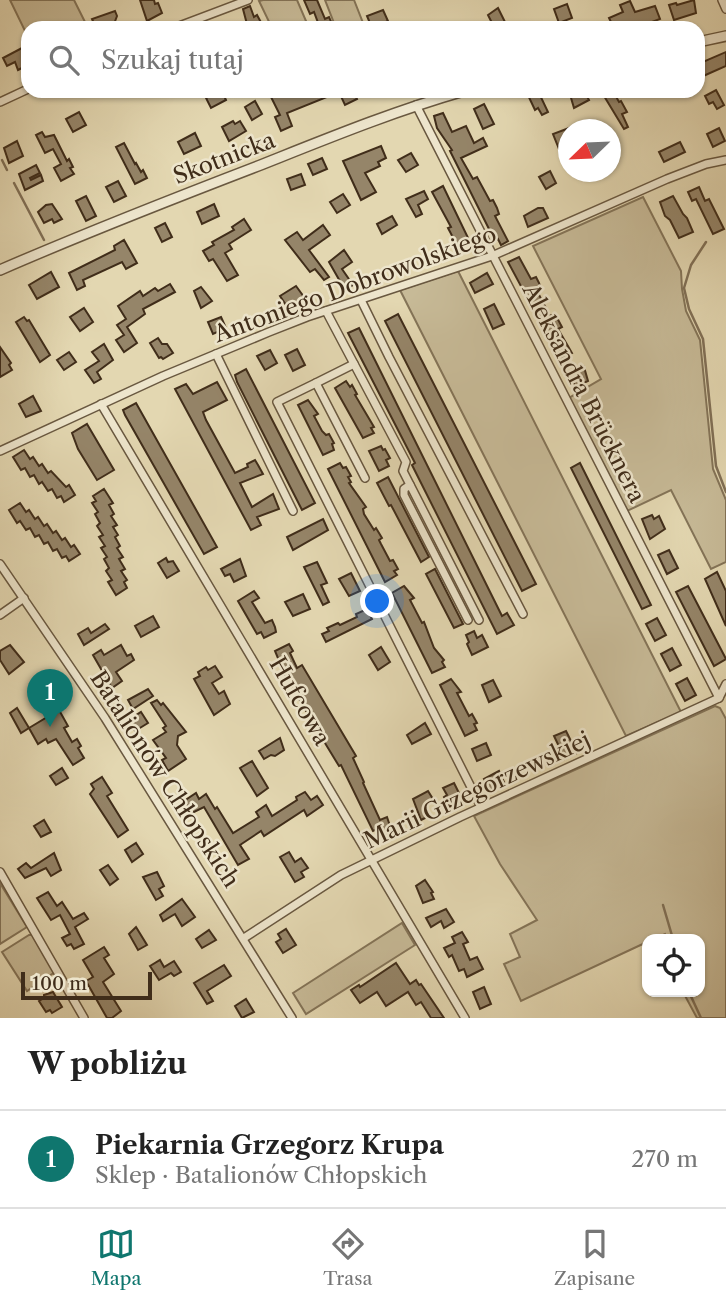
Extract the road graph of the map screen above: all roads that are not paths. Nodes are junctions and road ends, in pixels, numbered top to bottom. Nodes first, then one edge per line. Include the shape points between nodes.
1 (248, 0) edge
2 (722, 0) edge
3 (726, 9) edge
4 (192, 21) edge
5 (726, 36) edge
6 (705, 40) edge
7 (21, 92) edge
8 (442, 98) edge
9 (0, 102) edge
10 (416, 106) junction
11 (726, 160) edge
12 (492, 256) junction
13 (0, 270) edge
14 (361, 299) junction
15 (326, 312) junction
16 (216, 354) junction
17 (354, 364) junction
18 (316, 383) junction
19 (101, 404) junction
20 (0, 451) edge
21 (365, 478) dead end
22 (410, 485) junction
23 (293, 511) dead end
24 (0, 564) edge
25 (24, 598) junction
26 (523, 614) dead end
27 (0, 615) edge
28 (468, 620) dead end
29 (479, 620) dead end
30 (726, 684) edge
31 (719, 698) junction
32 (481, 807) junction
33 (372, 861) junction
34 (0, 872) edge
35 (244, 938) junction
36 (84, 1018) edge
37 (292, 1018) edge
38 (465, 1018) edge

1 - 4 street
2 - 3 street
5 - 6 street
7 - 9 street
8 - 10 street, Skotnicka
10 - 12 street, Aleksandra Brücknera
10 - 13 street, Skotnicka
11 - 12 street, Antoniego Dobrowolskiego via 667,179
12 - 14 street, Antoniego Dobrowolskiego
12 - 31 street, Aleksandra Brücknera
14 - 15 street, Antoniego Dobrowolskiego
14 - 26 street
15 - 16 street, Antoniego Dobrowolskiego
15 - 17 street
16 - 19 street, Antoniego Dobrowolskiego
16 - 23 street
17 - 18 street
17 - 22 street via 406,462 403,471
18 - 21 street
18 - 32 street via 277,401
19 - 20 street, Antoniego Dobrowolskiego
19 - 33 street, Hufcowa
22 - 28 street via 404,495
22 - 29 street
24 - 25 street, Batalionów Chłopskich
25 - 27 street
25 - 35 street, Batalionów Chłopskich
30 - 31 street
31 - 32 street, Marii Grzegorzewskiej
32 - 33 street, Marii Grzegorzewskiej
33 - 35 street, Marii Grzegorzewskiej via 341,875
33 - 38 street, Hufcowa
34 - 36 street
35 - 37 street, Batalionów Chłopskich

